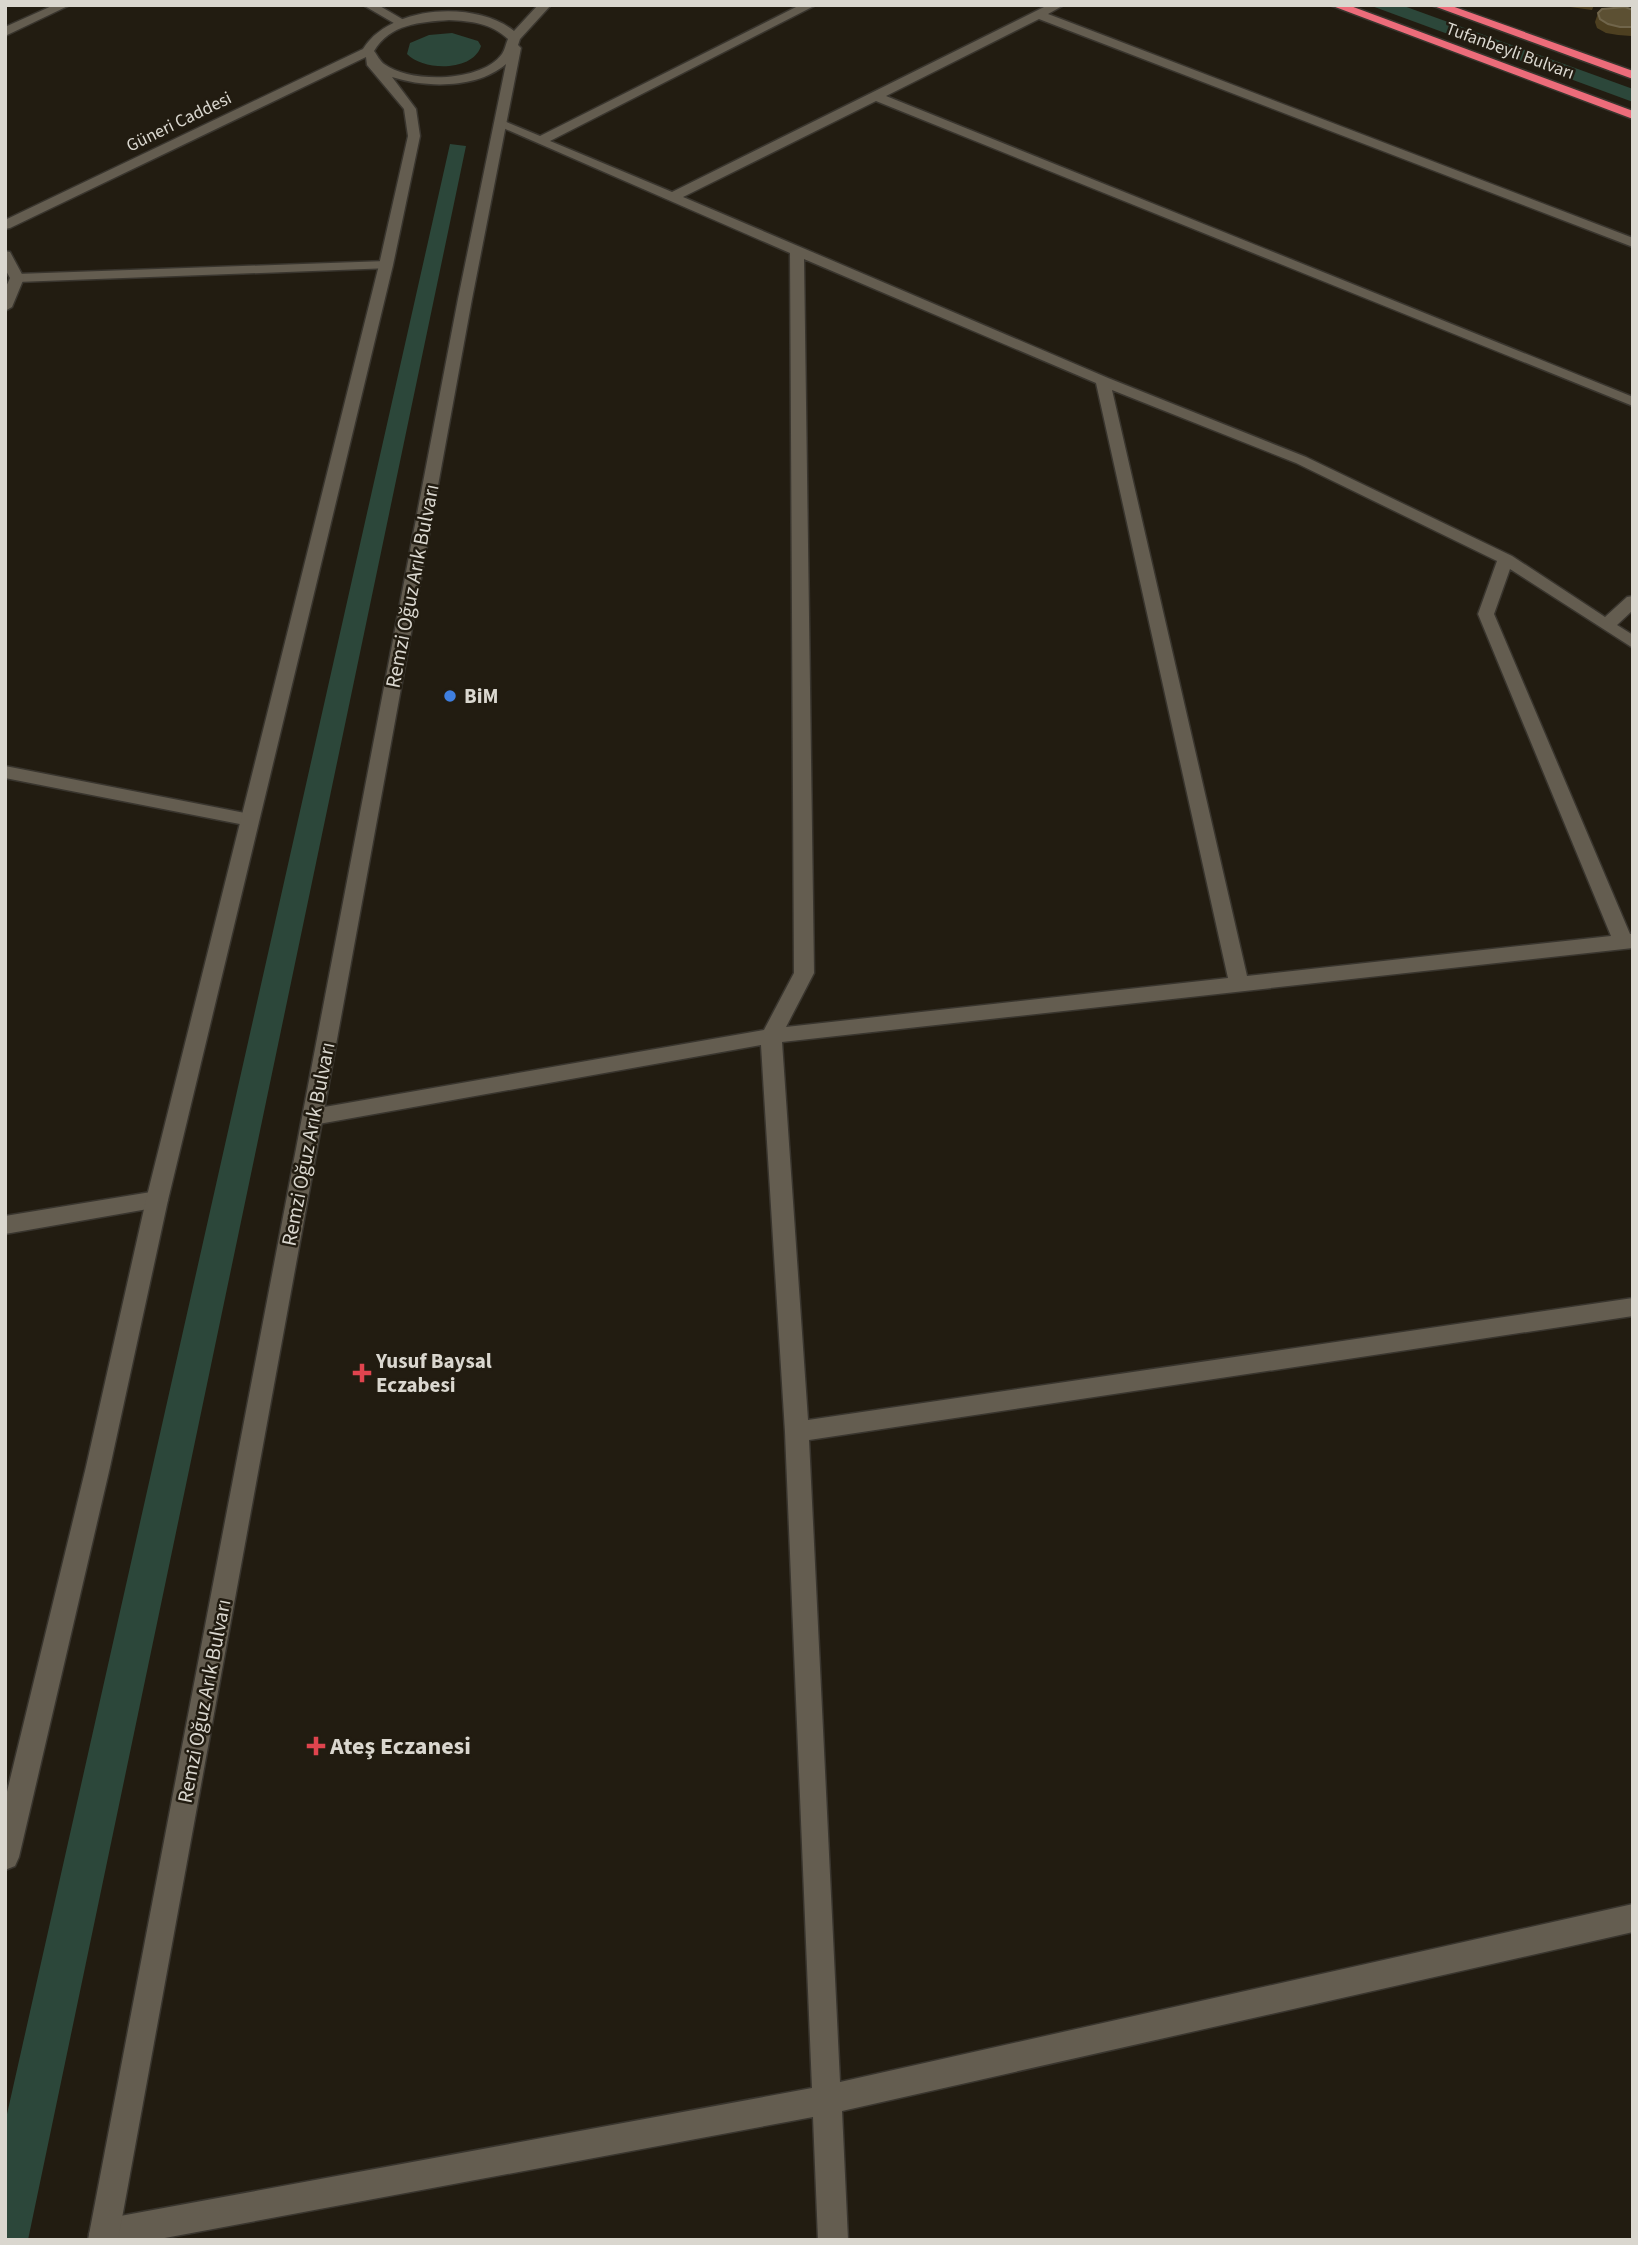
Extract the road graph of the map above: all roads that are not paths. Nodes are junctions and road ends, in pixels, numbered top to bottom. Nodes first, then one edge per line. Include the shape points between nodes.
1 (64, 5) edge
2 (369, 5) edge
3 (445, 5) edge
4 (545, 5) edge
5 (810, 5) edge
6 (1058, 5) edge
7 (1336, 5) edge
8 (1437, 5) edge
9 (1039, 15) junction
10 (425, 18) junction
11 (403, 23) junction
12 (5, 32) edge
13 (515, 43) junction
14 (369, 56) junction
15 (1633, 75) edge
16 (876, 96) junction
17 (1633, 115) edge
18 (500, 124) junction
19 (540, 141) junction
20 (671, 198) junction
21 (5, 225) edge
22 (1633, 243) edge
23 (797, 251) junction
24 (5, 256) edge
25 (386, 265) junction
26 (17, 278) junction
27 (5, 307) edge
28 (1102, 381) junction
29 (1633, 402) edge
30 (1506, 559) junction
31 (1633, 601) edge
32 (1606, 625) junction
33 (1633, 643) edge
34 (5, 772) edge
35 (250, 820) junction
36 (1628, 942) edge
37 (1239, 984) junction
38 (771, 1036) junction
39 (313, 1117) junction
40 (157, 1200) junction
41 (5, 1224) edge
42 (1633, 1307) edge
43 (797, 1432) junction
44 (5, 1857) edge
45 (1633, 1919) edge
46 (825, 2100) junction
47 (103, 2237) edge
48 (832, 2240) edge

1 - 12 street
2 - 11 street
3 - 10 street, Güneri Caddesi
4 - 13 street
5 - 19 street
6 - 9 street
7 - 17 highway, Tufanbeyli Bulvarı
8 - 15 highway, Tufanbeyli Bulvarı
9 - 16 street
9 - 22 street
10 - 11 street, Güneri Caddesi
10 - 13 street, Güneri Caddesi via 471,17 498,25
11 - 14 street, Güneri Caddesi via 373,40
13 - 14 street via 509,59 494,68 450,80 402,77 383,71
13 - 18 street, Remzi Oğuz Arık Bulvarı
14 - 21 street, Güneri Caddesi
14 - 25 street via 402,96 413,121 414,136
16 - 20 street
16 - 29 street
18 - 19 street
18 - 39 street, Remzi Oğuz Arık Bulvarı
19 - 20 street
20 - 23 street
23 - 28 street
23 - 38 street via 804,973
24 - 26 street
25 - 26 street
25 - 35 street
26 - 27 street
28 - 30 street via 1301,460
28 - 37 street
30 - 32 street
30 - 36 street via 1486,614
31 - 32 street
32 - 33 street
34 - 35 street
35 - 40 street
36 - 37 street
37 - 38 street
38 - 39 street
38 - 43 street
39 - 47 street, Remzi Oğuz Arık Bulvarı
40 - 41 street
40 - 44 street
42 - 43 street
43 - 46 street
45 - 46 street
46 - 47 street
46 - 48 street

